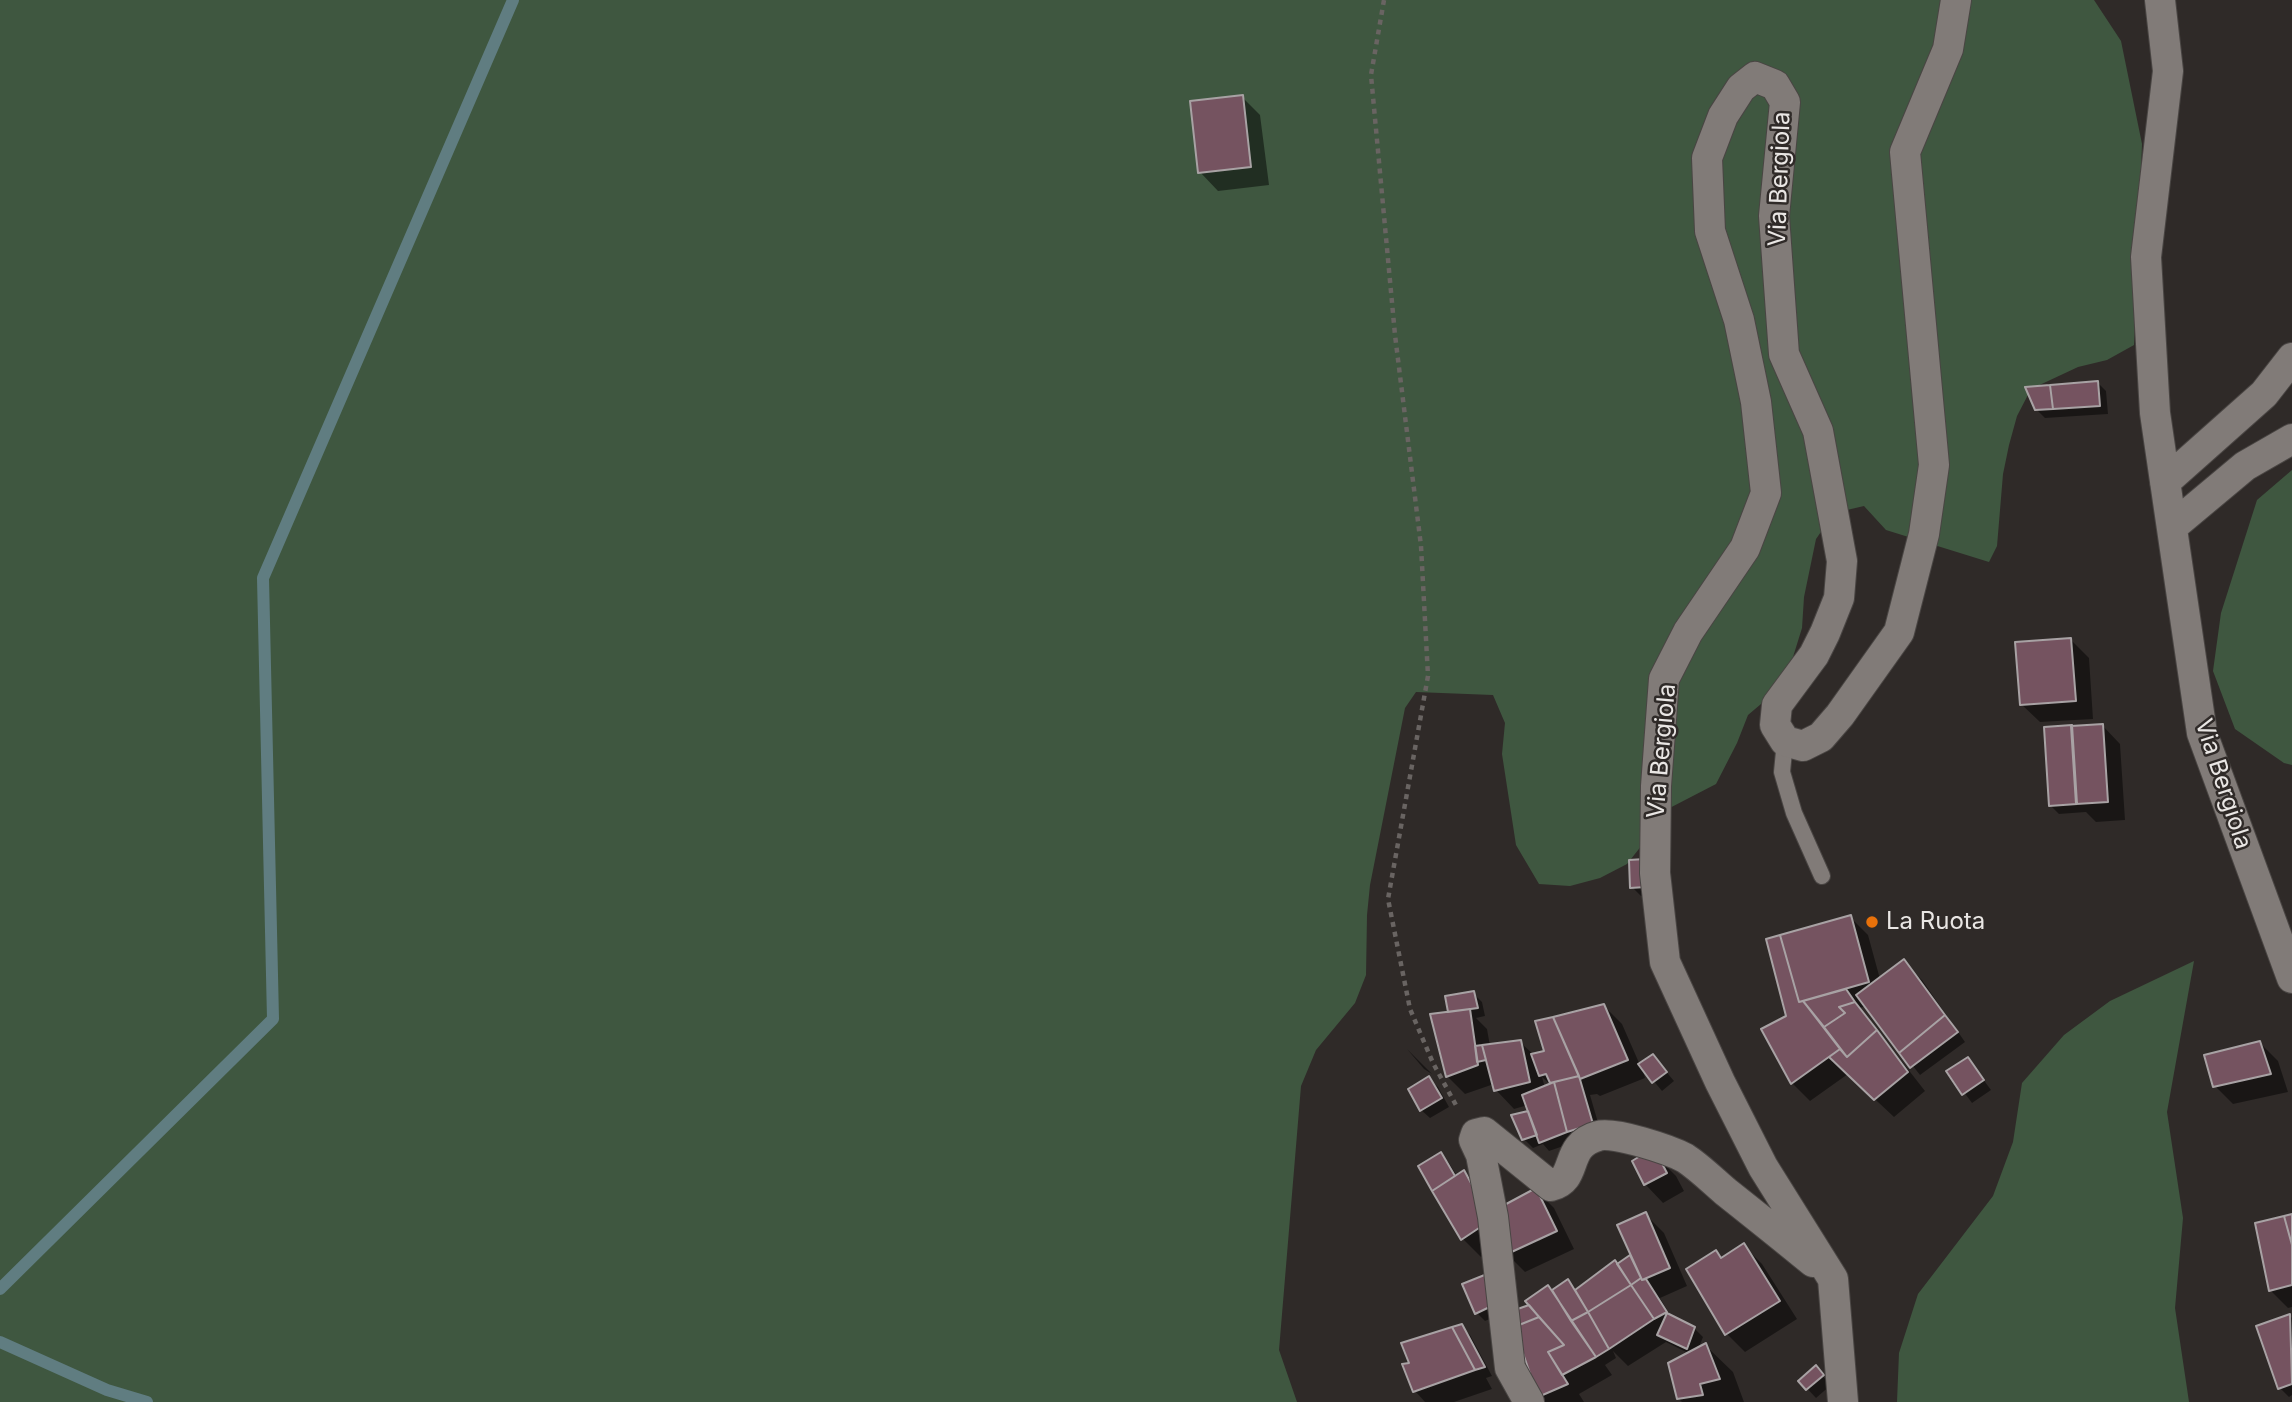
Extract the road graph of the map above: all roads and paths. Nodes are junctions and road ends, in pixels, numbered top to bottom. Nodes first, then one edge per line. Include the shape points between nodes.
1 (1384, 0) edge
2 (1956, 0) edge
3 (2160, 0) edge
4 (2292, 358) edge
5 (2292, 439) edge
6 (2165, 482) junction
7 (2172, 527) junction
8 (1786, 741) junction
9 (1822, 876) dead end
10 (2292, 978) edge
11 (1476, 1134) junction
12 (1833, 1279) junction
13 (1530, 1402) edge
14 (1843, 1402) edge

1 - 11 path via 1371,75 1395,335 1421,546 1428,676 1388,899 1410,1009 1433,1063
2 - 8 street via 1948,49 1905,152 1934,465 1924,534 1899,632 1821,737 1803,746
3 - 6 street, Via Bergiola via 2168,71 2146,257 2155,413
4 - 6 street via 2264,394
5 - 7 street via 2245,466
6 - 7 street, Via Bergiola
7 - 10 street, Via Bergiola via 2202,733
8 - 9 lane via 1782,772 1794,813
8 - 12 street, Via Bergiola via 1775,725 1777,705 1825,633 1839,598 1842,561 1818,431 1784,354 1774,216 1785,102 1775,85 1755,77 1741,88 1723,116 1707,158 1710,232 1738,320 1756,402 1766,493 1745,548 1688,632 1664,680 1656,786 1656,873 1665,962 1763,1167
11 - 12 street via 1484,1132 1551,1186 1561,1184 1568,1174 1579,1145 1600,1135 1638,1141 1685,1158
11 - 13 street via 1495,1230 1510,1368
12 - 14 street, Via Bergiola

